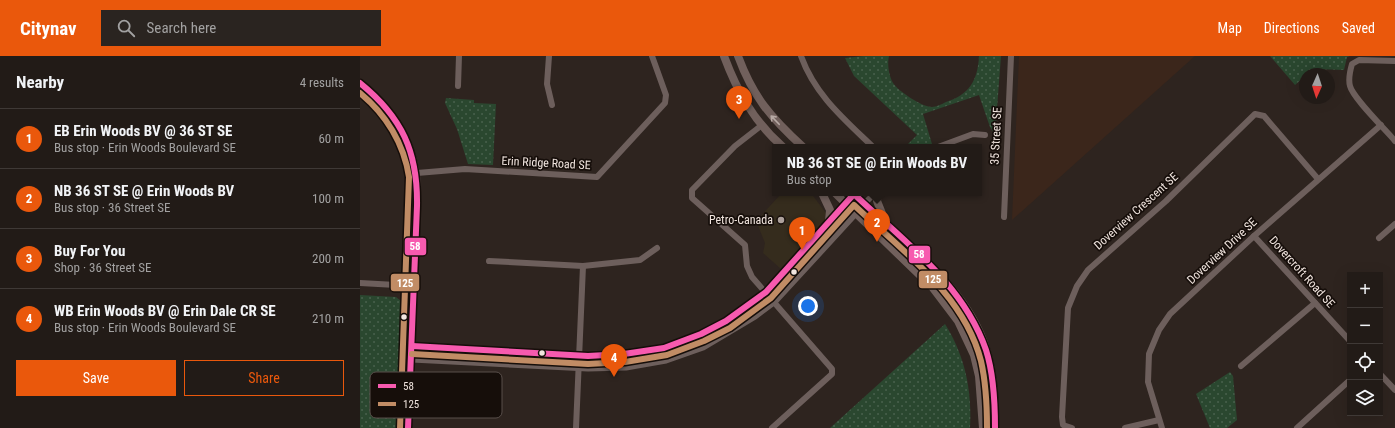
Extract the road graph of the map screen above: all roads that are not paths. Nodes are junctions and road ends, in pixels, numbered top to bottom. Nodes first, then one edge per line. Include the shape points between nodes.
1 (459, 56) edge
2 (549, 56) edge
3 (652, 56) edge
4 (724, 56) edge
5 (738, 56) edge
6 (802, 56) edge
7 (1011, 56) edge
8 (1395, 62) edge
9 (360, 83) edge
10 (458, 86) dead end
11 (552, 104) dead end
12 (1381, 125) junction
13 (762, 126) junction
14 (985, 136) dead end
15 (1395, 141) edge
16 (780, 144) edge
17 (800, 144) edge
18 (870, 144) edge
19 (946, 144) edge
20 (417, 173) junction
21 (1318, 179) junction
22 (823, 196) edge
23 (838, 196) edge
24 (852, 196) edge
25 (857, 196) edge
26 (873, 196) edge
27 (876, 196) edge
28 (846, 203) junction
29 (864, 204) junction
30 (856, 213) junction
31 (1004, 217) dead end
32 (829, 221) junction
33 (886, 222) junction
34 (1395, 224) edge
35 (1254, 236) junction
36 (1379, 238) dead end
37 (657, 248) dead end
38 (489, 261) dead end
39 (583, 266) junction
40 (360, 283) edge
41 (414, 286) junction
42 (766, 292) junction
43 (775, 301) junction
44 (1315, 303) junction
45 (1347, 338) edge
46 (412, 346) junction
47 (578, 355) junction
48 (412, 359) junction
49 (1241, 366) dead end
50 (577, 368) junction
51 (411, 372) edge
52 (1383, 377) edge
53 (1347, 383) edge
54 (1395, 390) edge
55 (409, 418) edge
56 (1159, 420) junction
57 (408, 428) edge
58 (576, 428) edge
59 (772, 428) edge
60 (983, 428) edge
61 (995, 428) edge
62 (1072, 428) edge
63 (1125, 428) edge
64 (1162, 428) edge
65 (1297, 428) edge

1 - 10 street
2 - 11 street via 547,84
3 - 20 street, Erin Ridge Road SE via 666,95 665,103 597,177 465,169
4 - 13 main road via 744,102
17 -> 5 main road via 772,117 755,94
6 - 18 street via 816,87 832,108
7 - 31 street, 35 Street SE
8 - 12 street via 1359,60 1352,64 1350,86 1356,98
9 - 20 street via 379,100 401,128
12 - 15 street
12 - 21 street, Doverview Drive SE
13 - 16 main road
13 - 42 street via 735,146 692,190 692,198 745,245 747,266 752,277
14 - 19 street via 973,134
20 - 41 street
21 - 35 street, Doverview Drive SE
21 - 62 street, Doverview Crescent SE via 1264,116 1255,114 1166,200 1088,270 1077,286 1068,308 1062,417 1063,425
22 - 32 main road via 830,210
23 - 28 main road
24 - 28 street
25 - 29 main road
26 - 29 street
27 - 33 main road
28 - 30 main road
28 - 32 street
29 - 30 street
29 - 33 main road
30 - 43 street
30 - 60 main road via 933,288 958,321 969,342 977,369
32 - 42 street
33 - 61 main road via 956,294 980,334 992,376
34 - 36 street
35 - 44 street, Dovercroft Road SE
35 - 56 street, Doverview Drive SE via 1170,314 1159,330 1149,354 1148,382
37 - 39 street via 640,260
38 - 39 street
39 - 47 street
40 - 41 street
41 - 46 street
42 - 43 street
42 - 47 street via 726,321 664,348 624,354
43 - 50 street via 703,347 666,360 626,367
43 - 59 street via 832,369 832,374
44 - 45 street, Dovercroft Road SE
44 - 49 street
46 - 47 street
46 - 48 street
47 - 50 street
48 - 50 street
48 - 51 street
50 - 58 street
52 - 54 street
53 - 65 street
55 - 57 street
56 - 63 street
56 - 64 street, Doverview Drive SE

